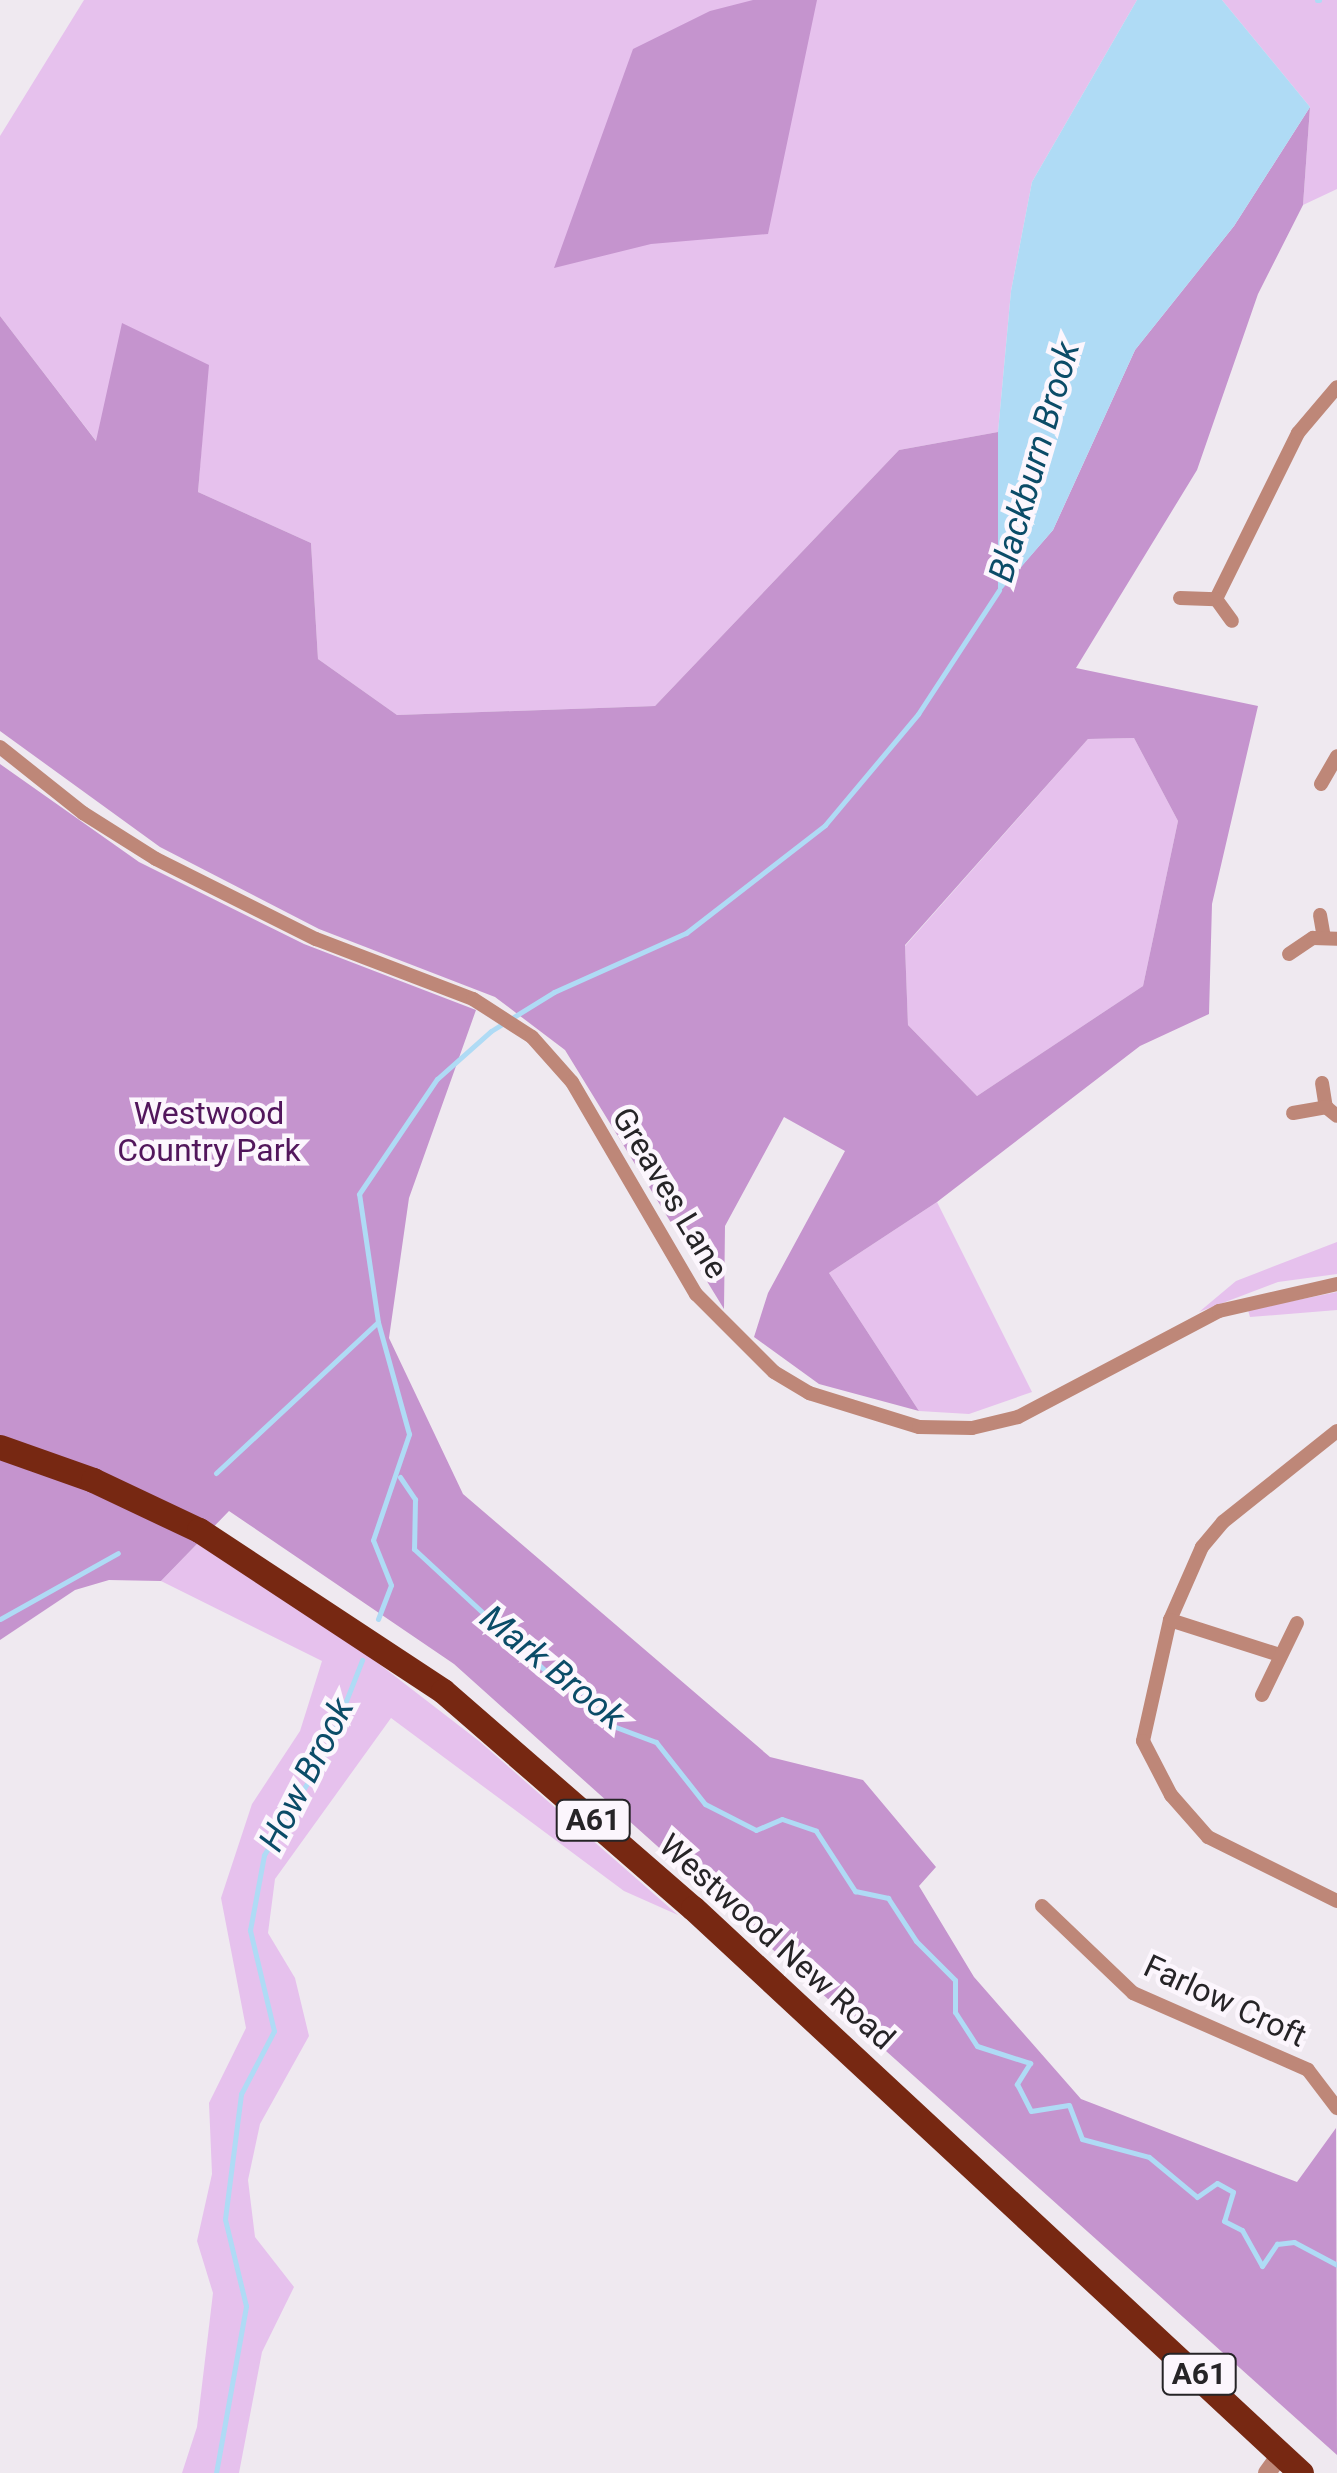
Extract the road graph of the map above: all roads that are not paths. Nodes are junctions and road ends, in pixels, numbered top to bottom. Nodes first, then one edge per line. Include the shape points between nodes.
1 (1337, 387) edge
2 (1180, 598) dead end
3 (1216, 599) junction
4 (1232, 621) dead end
5 (0, 746) edge
6 (1335, 764) edge
7 (1320, 784) dead end
8 (1320, 914) dead end
9 (1330, 938) edge
10 (1289, 954) dead end
11 (1322, 1083) dead end
12 (1331, 1112) edge
13 (1293, 1113) dead end
14 (1337, 1284) edge
15 (1337, 1431) edge
16 (0, 1447) edge
17 (1170, 1620) junction
18 (1297, 1623) dead end
19 (1280, 1655) junction
20 (1262, 1696) dead end
21 (1337, 1901) edge
22 (1042, 1906) dead end
23 (1337, 2108) edge
24 (1275, 2463) edge
25 (1302, 2473) edge

1 - 3 street via 1298,433
2 - 3 street
3 - 4 street
5 - 14 street, Greaves Lane via 83,813 156,859 316,940 498,1012 552,1056 696,1294 774,1372 857,1412 919,1427 972,1428 1018,1417 1191,1323 1260,1297
6 - 7 street
8 - 9 street
9 - 10 street
11 - 12 street
12 - 13 street
15 - 17 street via 1212,1534
16 - 24 highway, Westwood New Road / A61 via 93,1480 199,1530 443,1691 693,1908
17 - 19 street
17 - 21 street via 1143,1729 1148,1760 1208,1837
18 - 19 street
19 - 20 street
22 - 23 street, Farlow Croft via 1134,1993 1308,2070
24 - 25 highway, Westwood New Road / A61

